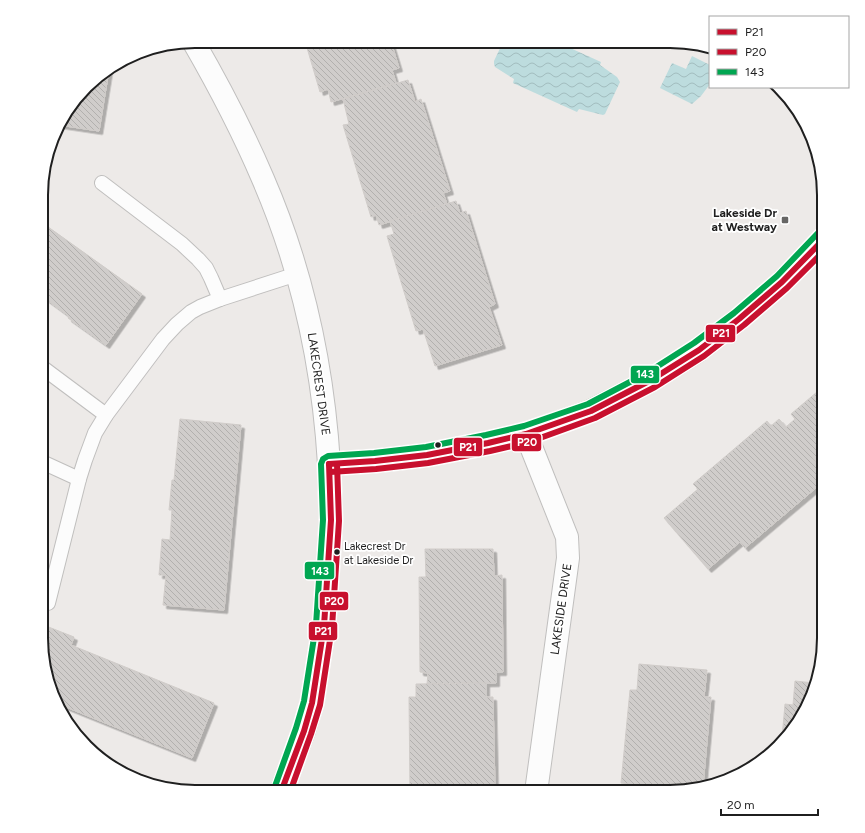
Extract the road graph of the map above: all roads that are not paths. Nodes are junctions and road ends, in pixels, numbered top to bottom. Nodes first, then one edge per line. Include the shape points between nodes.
1 (197, 48) edge
2 (102, 183) dead end
3 (817, 246) edge
4 (297, 274) junction
5 (220, 299) junction
6 (48, 372) edge
7 (106, 415) junction
8 (526, 434) junction
9 (329, 464) junction
10 (48, 465) edge
11 (79, 480) junction
12 (48, 603) dead end
13 (284, 785) edge
14 (537, 785) edge

1 - 4 street, LAKECREST DRIVE via 220,89 263,179
2 - 5 lane via 198,259 206,268
3 - 8 street via 782,282 699,350 651,380 591,411
4 - 5 lane
4 - 9 street, LAKECREST DRIVE via 310,322 321,384
5 - 7 lane via 191,312 177,324
6 - 7 lane
7 - 11 lane via 95,433
8 - 9 street via 427,454
8 - 14 street, LAKESIDE DRIVE via 568,537 569,549
9 - 13 street, LAKECREST DRIVE via 331,520 324,626 312,703
10 - 11 lane
11 - 12 lane

